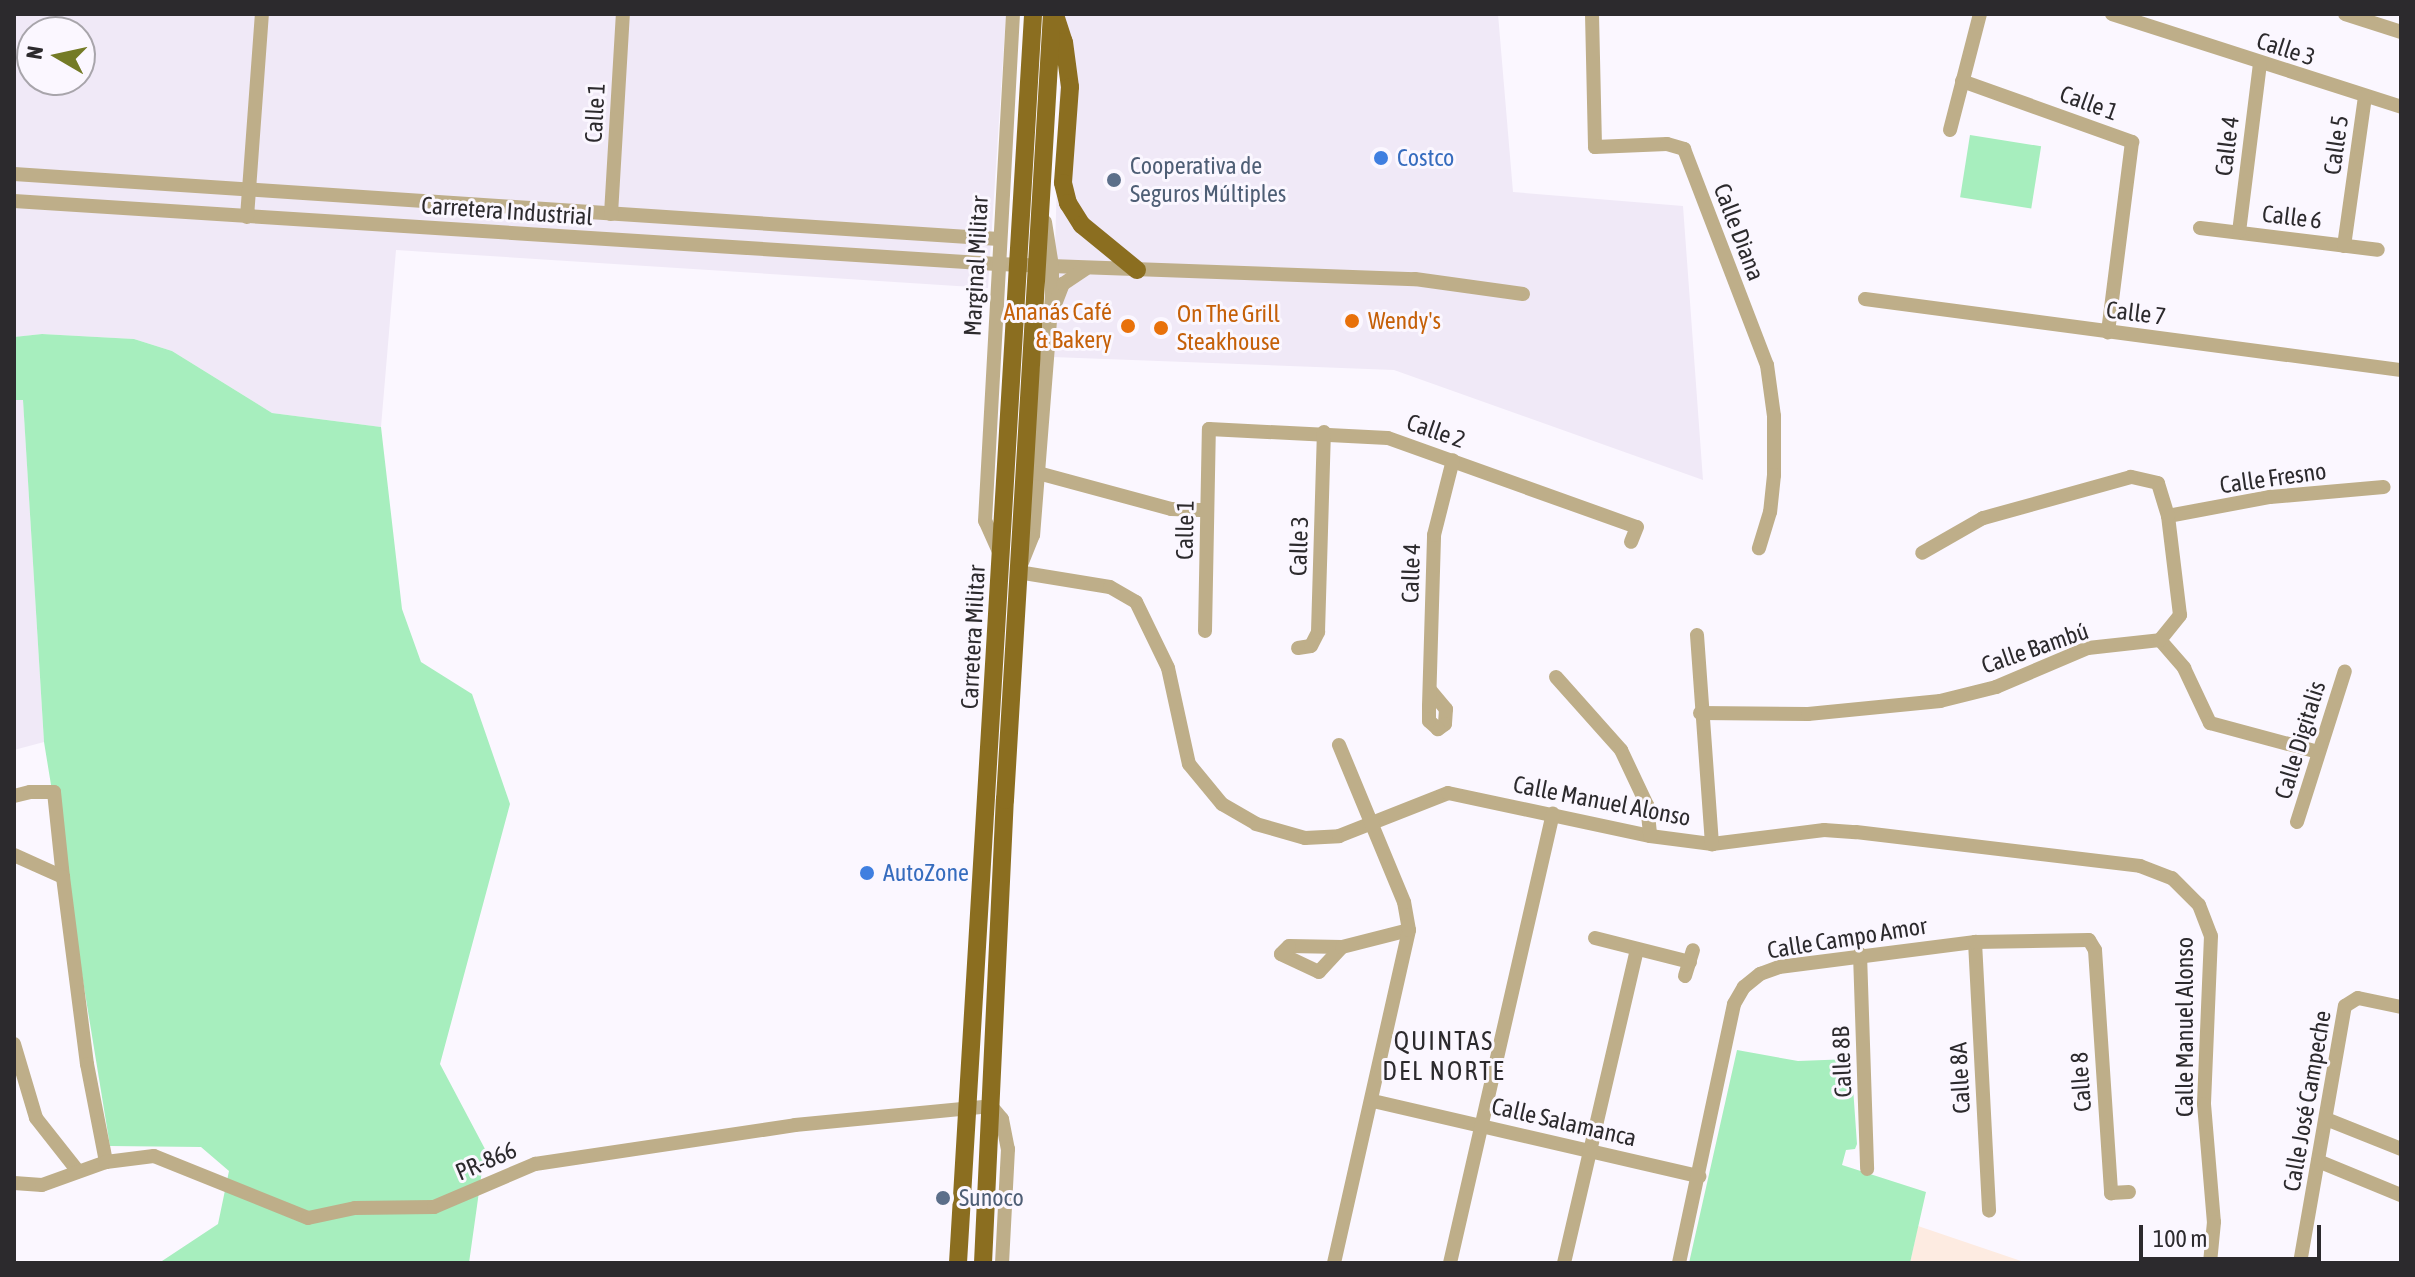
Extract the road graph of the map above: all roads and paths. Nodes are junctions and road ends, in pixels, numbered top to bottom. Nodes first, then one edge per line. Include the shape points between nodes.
1 (262, 14) edge
2 (623, 14) edge
3 (1013, 14) edge
4 (1033, 14) edge
5 (1053, 14) edge
6 (1592, 14) edge
7 (1980, 14) edge
8 (2112, 14) edge
9 (2345, 14) edge
10 (2401, 32) edge
11 (2260, 64) junction
12 (1962, 81) junction
13 (2365, 96) junction
14 (2401, 107) edge
15 (1950, 130) dead end
16 (14, 174) edge
17 (250, 189) junction
18 (14, 201) edge
19 (611, 214) junction
20 (247, 217) junction
21 (2200, 228) dead end
22 (2239, 232) junction
23 (999, 239) junction
24 (2344, 246) junction
25 (2378, 250) dead end
26 (997, 264) junction
27 (1036, 266) junction
28 (1088, 268) junction
29 (1137, 270) junction
30 (1523, 294) dead end
31 (1865, 299) dead end
32 (1050, 318) junction
33 (2108, 332) junction
34 (2401, 370) edge
35 (1209, 429) joint
36 (1324, 432) junction
37 (1453, 460) junction
38 (1038, 473) junction
39 (2384, 487) dead end
40 (1207, 510) junction
41 (2168, 516) junction
42 (1631, 542) dead end
43 (1759, 548) dead end
44 (1922, 553) dead end
45 (1002, 559) junction
46 (1018, 572) junction
47 (1205, 631) dead end
48 (1697, 635) dead end
49 (2160, 640) junction
50 (1298, 648) dead end
51 (2345, 671) dead end
52 (1556, 677) dead end
53 (1430, 690) dead end
54 (1700, 713) junction
55 (1339, 745) dead end
56 (2318, 752) junction
57 (14, 796) edge
58 (1553, 814) junction
59 (2297, 822) dead end
60 (1371, 824) junction
61 (1650, 836) junction
62 (1712, 844) junction
63 (14, 855) edge
64 (63, 877) junction
65 (1409, 930) junction
66 (1595, 938) dead end
67 (1975, 942) junction
68 (1342, 947) dead end
69 (1637, 949) junction
70 (2095, 950) joint
71 (1860, 954) junction
72 (1689, 963) dead end
73 (2401, 1007) edge
74 (14, 1044) edge
75 (1373, 1101) junction
76 (991, 1106) junction
77 (968, 1108) junction
78 (2326, 1119) junction
79 (1481, 1126) junction
80 (2401, 1149) edge
81 (1590, 1151) junction
82 (2318, 1161) junction
83 (106, 1162) junction
84 (1867, 1169) dead end
85 (77, 1170) junction
86 (1699, 1176) junction
87 (14, 1183) edge
88 (2129, 1192) dead end
89 (2401, 1195) edge
90 (1989, 1211) dead end
91 (958, 1263) edge
92 (983, 1263) edge
93 (1002, 1263) edge
94 (1334, 1263) edge
95 (1450, 1263) edge
96 (1564, 1263) edge
97 (1679, 1263) edge
98 (2210, 1263) edge
99 (2300, 1263) edge

1 - 17 street
2 - 19 street, Calle 1
3 - 23 street, Marginal Militar
4 - 27 main road, Carretera Militar
5 - 27 main road, Carretera Militar
5 - 29 main road via 1064,42 1070,87 1063,183 1068,203 1082,225
6 - 43 street, Calle Diana via 1595,147 1667,144 1684,149 1767,365 1774,475
7 - 12 street
8 - 11 street, Calle 3
9 - 10 street
11 - 13 street, Calle 3
11 - 22 street, Calle 4
12 - 15 street
12 - 33 street, Calle 1 via 2132,142
13 - 14 street, Calle 3
13 - 24 street, Calle 5
16 - 17 street
17 - 19 street
17 - 20 street
18 - 20 street, Carretera Industrial
19 - 23 street
20 - 26 street, Carretera Industrial
21 - 22 street, Calle 6
22 - 24 street, Calle 6
23 - 26 street, Marginal Militar
24 - 25 street, Calle 6
26 - 27 street, Carretera Industrial
26 - 45 street, Marginal Militar via 985,521
27 - 28 street, Carretera Industrial
27 - 32 street
27 - 45 main road, Carretera Militar
27 - 46 main road, Carretera Militar
28 - 29 street, Carretera Industrial
28 - 32 street via 1063,284
29 - 30 street, Carretera Industrial via 1415,279
31 - 33 street, Calle 7
32 - 38 street
33 - 34 street, Calle 7
35 - 36 street, Calle 2
35 - 40 street, Calle 1
36 - 37 street, Calle 2 via 1388,438
36 - 50 street, Calle 3 via 1318,632 1311,646
37 - 42 street, Calle 2 via 1637,527
37 - 53 street, Calle 4 via 1434,535
38 - 40 street via 1171,509
38 - 46 street via 1033,535
39 - 41 street, Calle Fresno via 2270,497
40 - 47 street, Calle 1
41 - 44 street via 2158,483 2131,477 1983,518
41 - 49 street via 2180,615
45 - 77 main road, Carretera Militar
46 - 60 street, Calle Manuel Alonso via 1110,587 1136,602 1168,668 1189,764 1222,804 1256,824 1305,838 1339,836
46 - 76 main road, Carretera Militar
48 - 54 street
49 - 54 street, Calle Bambú via 2088,648 1996,687 1940,701 1808,714
49 - 56 street via 2184,668 2210,723
51 - 56 street, Calle Digitalis
52 - 61 street via 1621,750 1647,805
54 - 62 street
55 - 60 street
56 - 59 street, Calle Digitalis
57 - 64 street via 54,792
58 - 60 street, Calle Manuel Alonso via 1448,793
58 - 61 street, Calle Manuel Alonso
58 - 79 street
60 - 65 street via 1404,902
61 - 62 street, Calle Manuel Alonso
62 - 98 street, Calle Manuel Alonso via 1824,830 1856,832 2140,866 2172,878 2199,905 2211,936 2204,1104 2214,1222
63 - 64 street
64 - 83 street via 87,1064
65 - 68 street
65 - 75 street
66 - 69 street
67 - 70 street, Calle Campo Amor via 2085,938
67 - 71 street, Calle Campo Amor
67 - 90 street, Calle 8A
69 - 72 street
69 - 81 street
70 - 88 street, Calle 8 via 2111,1193
71 - 84 street, Calle 8B
71 - 86 street, Calle Campo Amor via 1779,967 1744,987 1734,1004
73 - 78 street, Calle José Campeche via 2358,998 2347,1002
74 - 85 street via 36,1118
75 - 79 street, Calle Salamanca
75 - 94 street
76 - 77 street, PR-866 / PR-866
76 - 92 main road, Carretera Militar
76 - 93 street via 1002,1119 1008,1149
77 - 83 street, PR-866 / PR-866 via 795,1125 535,1164 434,1207 355,1208 308,1218 154,1156
77 - 91 main road, Carretera Militar
78 - 80 street
78 - 82 street, Calle José Campeche
79 - 81 street, Calle Salamanca
79 - 95 street
81 - 86 street, Calle Salamanca
81 - 96 street
82 - 89 street
82 - 99 street, Calle José Campeche
83 - 85 street, PR-866 / PR-866
85 - 87 street, PR-866 / PR-866 via 42,1185
86 - 97 street, Calle Campo Amor

